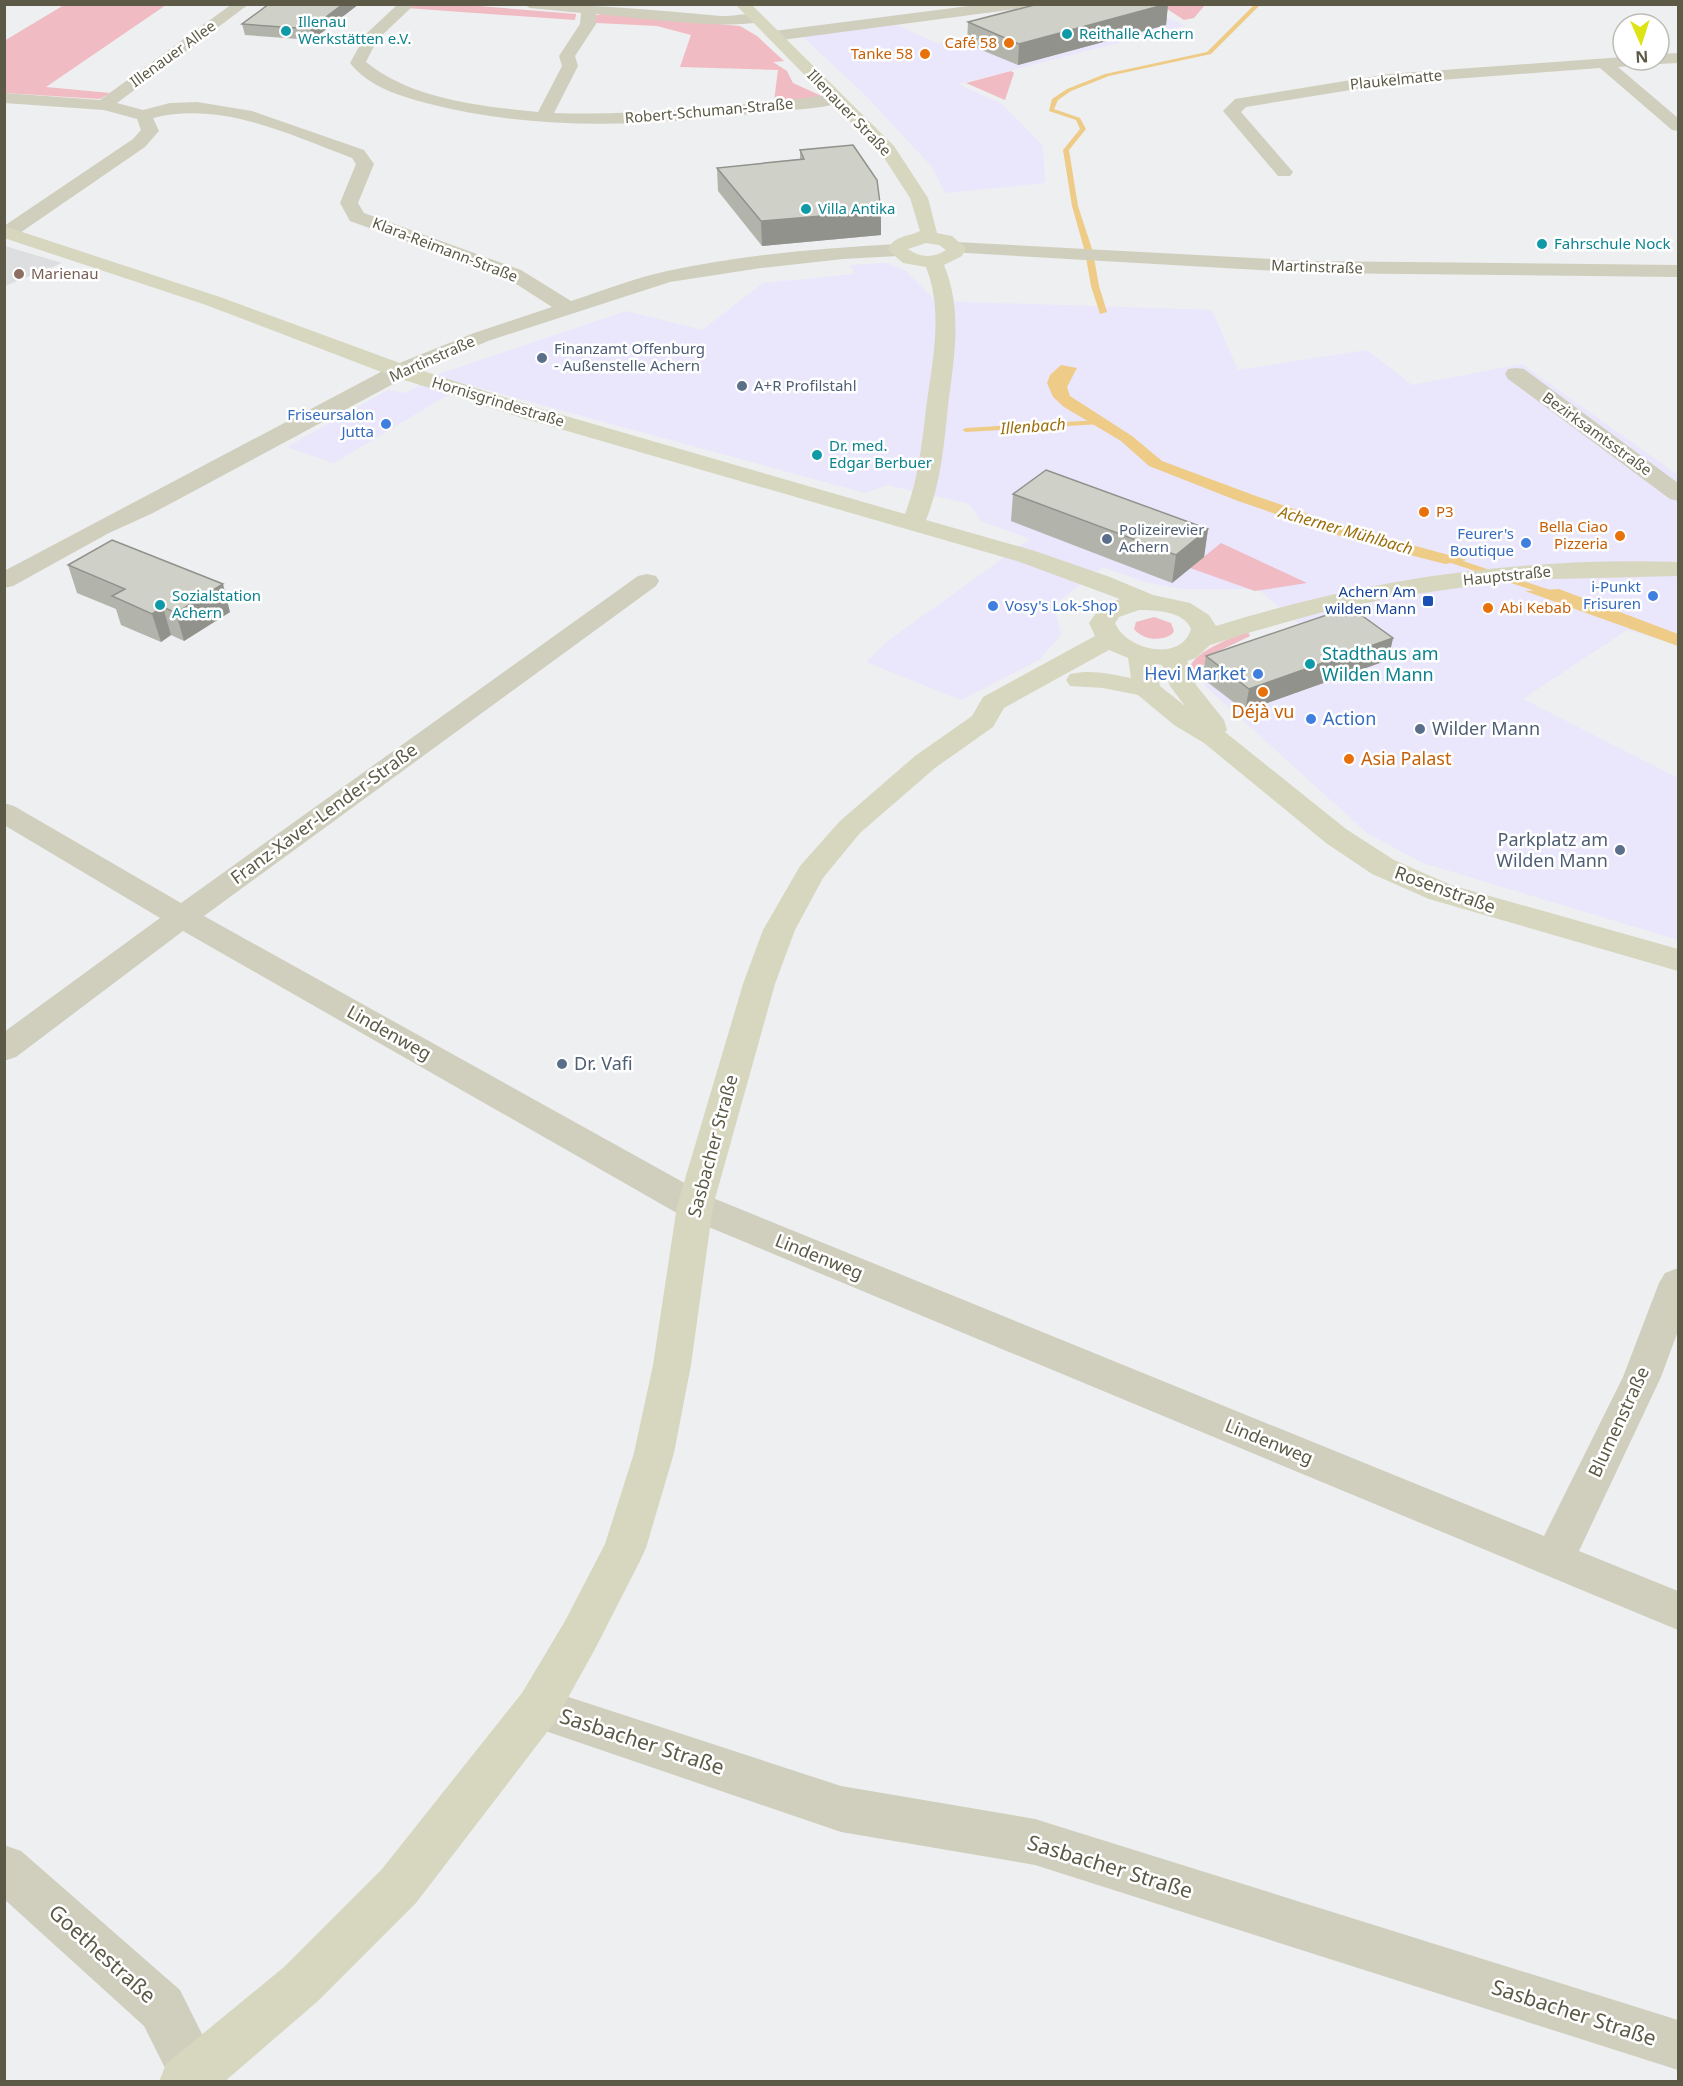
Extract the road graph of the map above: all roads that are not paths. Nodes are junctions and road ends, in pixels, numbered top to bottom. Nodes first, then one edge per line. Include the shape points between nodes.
1 (242, 4) edge
2 (408, 4) edge
3 (530, 4) edge
4 (1023, 4) edge
5 (589, 9) junction
6 (748, 11) edge
7 (774, 36) junction
8 (1611, 62) edge
9 (1604, 63) junction
10 (4, 98) edge
11 (838, 99) junction
12 (104, 105) junction
13 (142, 115) junction
14 (544, 116) junction
15 (1678, 126) edge
16 (1284, 172) dead end
17 (6, 232) edge
18 (926, 237) junction
19 (956, 248) junction
20 (898, 250) junction
21 (933, 261) junction
22 (1678, 272) edge
23 (567, 308) junction
24 (400, 371) junction
25 (1516, 374) dead end
26 (1678, 494) edge
27 (913, 523) junction
28 (1000, 550) junction
29 (1678, 569) edge
30 (4, 581) edge
31 (647, 581) dead end
32 (1145, 601) junction
33 (1337, 601) junction
34 (1109, 612) junction
35 (1190, 612) junction
36 (1109, 639) junction
37 (1201, 639) junction
38 (1136, 653) junction
39 (1172, 656) junction
40 (1079, 680) junction
41 (1147, 689) junction
42 (983, 721) junction
43 (1214, 737) junction
44 (4, 812) edge
45 (182, 917) junction
46 (1678, 960) edge
47 (4, 1049) edge
48 (695, 1206) junction
49 (1678, 1283) edge
50 (1554, 1559) junction
51 (1678, 1611) edge
52 (538, 1708) junction
53 (4, 1868) edge
54 (1678, 2044) edge
55 (194, 2078) edge

1 - 12 street, Illenauer Allee
2 - 14 street, Robert-Schuman-Straße via 365,44 358,63 372,76 404,92 474,109
3 - 5 street
4 - 7 street
5 - 6 street via 729,21
5 - 14 street via 588,24 567,56 570,66
6 - 7 main road, Illenauer Straße
7 - 11 main road, Illenauer Straße
8 - 9 street, Plaukelmatte
9 - 15 street
9 - 16 street, Plaukelmatte via 1388,79 1241,103 1231,111
10 - 12 street, Klara-Reimann-Straße
11 - 14 street, Robert-Schuman-Straße via 636,119
11 - 18 main road, Illenauer Straße via 888,150 905,174 919,198 929,231
12 - 13 street, Klara-Reimann-Straße
13 - 17 street via 150,131 139,143
13 - 23 street, Klara-Reimann-Straße via 181,107 230,110 358,154 365,164 349,203 357,217 514,274
17 - 24 main road, Hornisgrindestraße via 213,301
18 - 19 main road via 945,240
18 - 20 main road via 909,240
19 - 21 main road via 951,256
19 - 22 street, Martinstraße via 1309,267
20 - 21 main road via 910,259
20 - 23 street, Martinstraße via 720,267 667,277
21 - 27 main road via 945,305 945,348 932,449
23 - 24 street, Martinstraße via 481,337
24 - 27 main road, Hornisgrindestraße via 530,413
24 - 30 street, Martinstraße
25 - 26 street, Bezirksamtsstraße
27 - 28 main road, Hornisgrindestraße
28 - 32 main road, Hornisgrindestraße via 1101,582
28 - 34 main road, Hornisgrindestraße via 1016,562 1083,593
29 - 33 main road, Hauptstraße via 1515,573
31 - 45 street, Franz-Xaver-Lender-Straße
32 - 34 main road via 1128,603
32 - 35 main road
33 - 35 main road, Hauptstraße
33 - 37 main road, Hauptstraße
34 - 36 main road via 1103,623
35 - 37 main road via 1201,623
36 - 38 main road
36 - 42 main road, Sasbacher Straße via 993,703
37 - 39 main road, Hauptstraße via 1195,646
38 - 39 main road
38 - 40 main road, Sasbacher Straße
38 - 41 main road
39 - 43 main road, Rosenstraße via 1183,686 1210,720
40 - 41 main road via 1103,680
40 - 42 main road, Sasbacher Straße via 1010,716
41 - 43 main road, Rosenstraße
42 - 48 main road, Sasbacher Straße via 926,762 850,827 811,873 779,930 759,984
43 - 46 main road, Rosenstraße via 1336,836 1383,867 1440,892
44 - 45 street, Lindenweg
45 - 47 street, Franz-Xaver-Lender-Straße
45 - 48 street, Lindenweg
48 - 50 street, Lindenweg
48 - 52 main road, Sasbacher Straße via 672,1365 654,1453 625,1548
49 - 50 street, Blumenstraße via 1641,1377
50 - 51 street, Lindenweg
52 - 54 street, Sasbacher Straße via 841,1809 1035,1842
52 - 55 main road, Sasbacher Straße via 399,1886 301,1984
53 - 55 street, Goethestraße via 162,2008

